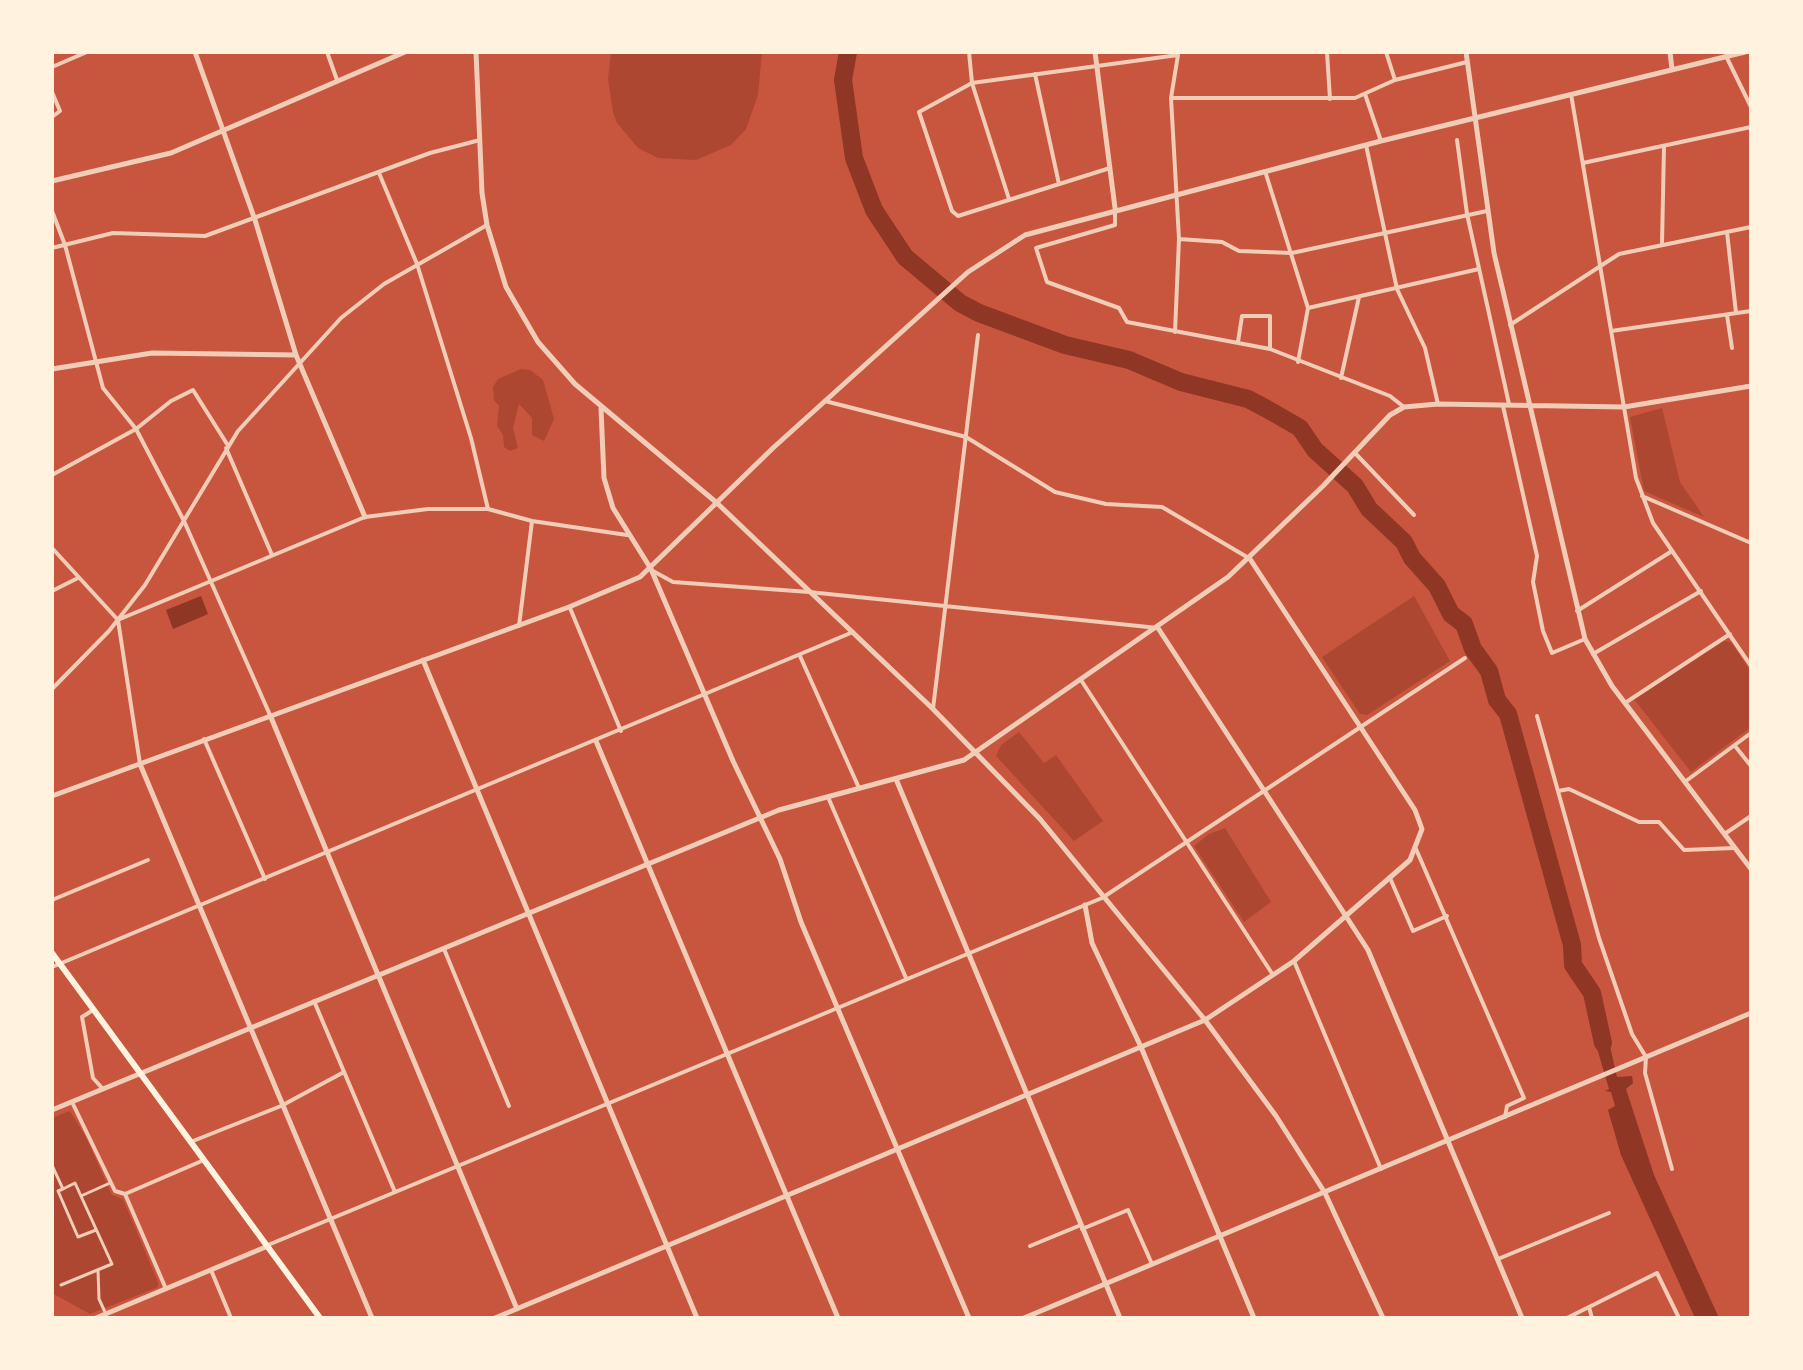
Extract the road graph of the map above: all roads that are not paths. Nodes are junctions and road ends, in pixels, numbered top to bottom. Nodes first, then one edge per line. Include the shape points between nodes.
1 (87, 52) edge
2 (195, 52) edge
3 (327, 52) edge
4 (405, 52) edge
5 (476, 52) edge
6 (969, 52) edge
7 (1095, 52) edge
8 (1327, 52) edge
9 (1386, 52) edge
10 (1466, 52) edge
11 (1670, 52) edge
12 (1745, 52) edge
13 (1178, 53) edge
14 (1726, 56) junction
15 (1467, 62) junction
16 (1096, 66) junction
17 (52, 67) edge
18 (1672, 69) junction
19 (1035, 74) junction
20 (337, 80) junction
21 (1395, 80) junction
22 (972, 83) junction
23 (52, 92) edge
24 (1365, 94) junction
25 (1571, 94) junction
26 (1171, 98) junction
27 (1330, 99) junction
28 (1751, 107) edge
29 (52, 117) edge
30 (1473, 118) junction
31 (1751, 127) edge
32 (224, 130) junction
33 (480, 140) junction
34 (1457, 140) dead end
35 (1381, 141) junction
36 (1366, 145) junction
37 (1664, 147) junction
38 (1583, 163) junction
39 (1110, 168) junction
40 (1265, 171) junction
41 (379, 172) junction
42 (52, 181) edge
43 (1059, 184) junction
44 (1178, 193) junction
45 (1009, 199) junction
46 (1115, 208) junction
47 (52, 211) edge
48 (1487, 211) junction
49 (1467, 214) junction
50 (255, 220) junction
51 (487, 225) junction
52 (1751, 227) edge
53 (1385, 232) junction
54 (1727, 232) junction
55 (1179, 239) junction
56 (1662, 244) junction
57 (65, 245) junction
58 (52, 248) edge
59 (1292, 253) junction
60 (417, 264) junction
61 (1599, 264) junction
62 (1479, 269) junction
63 (1397, 289) junction
64 (1359, 297) junction
65 (1308, 308) junction
66 (1751, 311) edge
67 (1736, 313) junction
68 (1727, 314) junction
69 (1510, 325) junction
70 (1611, 331) junction
71 (1175, 332) junction
72 (978, 335) dead end
73 (1238, 342) junction
74 (1732, 348) dead end
75 (1270, 349) junction
76 (296, 355) junction
77 (94, 361) junction
78 (1298, 362) junction
79 (300, 363) junction
80 (52, 369) edge
81 (1341, 378) junction
82 (1751, 386) edge
83 (825, 401) junction
84 (1438, 404) junction
85 (1506, 404) junction
86 (1529, 405) junction
87 (601, 407) junction
88 (1404, 407) junction
89 (1624, 407) junction
90 (136, 429) junction
91 (966, 437) junction
92 (226, 446) junction
93 (1352, 455) junction
94 (52, 475) edge
95 (1642, 496) junction
96 (717, 503) junction
97 (488, 509) junction
98 (1414, 515) dead end
99 (365, 517) junction
100 (184, 521) junction
101 (532, 521) junction
102 (627, 535) junction
103 (1751, 543) edge
104 (52, 548) edge
105 (1672, 551) junction
106 (272, 555) junction
107 (1250, 559) junction
108 (651, 569) junction
109 (78, 578) junction
110 (213, 580) junction
111 (1701, 590) junction
112 (52, 591) edge
113 (809, 592) junction
114 (944, 605) junction
115 (569, 607) junction
116 (1577, 611) junction
117 (118, 620) junction
118 (519, 626) junction
119 (1158, 628) junction
120 (853, 632) junction
121 (1730, 634) junction
122 (1585, 639) junction
123 (1593, 654) junction
124 (800, 656) junction
125 (1465, 658) dead end
126 (423, 660) junction
127 (1751, 666) edge
128 (1081, 680) junction
129 (52, 689) edge
130 (706, 696) junction
131 (1625, 703) junction
132 (933, 709) junction
133 (270, 715) junction
134 (1537, 716) dead end
135 (1360, 725) junction
136 (621, 731) junction
137 (1751, 733) edge
138 (204, 739) junction
139 (596, 741) junction
140 (1734, 746) junction
141 (977, 753) junction
142 (140, 764) junction
143 (1751, 766) edge
144 (896, 779) junction
145 (1686, 781) junction
146 (859, 788) junction
147 (1265, 790) junction
148 (478, 791) junction
149 (1558, 791) junction
150 (52, 796) edge
151 (828, 797) junction
152 (1751, 816) edge
153 (760, 817) junction
154 (1726, 833) junction
155 (1186, 841) junction
156 (1737, 847) junction
157 (1416, 849) junction
158 (328, 855) junction
159 (148, 860) dead end
160 (649, 864) junction
161 (1751, 869) edge
162 (1390, 878) junction
163 (265, 879) junction
164 (1102, 898) junction
165 (52, 900) edge
166 (1085, 905) junction
167 (199, 906) junction
168 (527, 913) junction
169 (1346, 915) junction
170 (1447, 916) junction
171 (444, 947) junction
172 (969, 952) junction
173 (52, 953) edge
174 (1294, 961) junction
175 (60, 963) junction
176 (52, 967) edge
177 (379, 974) junction
178 (1273, 975) junction
179 (906, 979) junction
180 (314, 1001) junction
181 (838, 1007) junction
182 (94, 1009) junction
183 (1751, 1013) edge
184 (1205, 1020) junction
185 (249, 1027) junction
186 (1141, 1047) junction
187 (729, 1054) junction
188 (1646, 1057) junction
189 (143, 1072) junction
190 (344, 1072) junction
191 (103, 1089) junction
192 (1027, 1095) junction
193 (72, 1102) junction
194 (607, 1105) junction
195 (281, 1106) junction
196 (509, 1106) dead end
197 (52, 1110) edge
198 (1505, 1117) junction
199 (193, 1141) junction
200 (1448, 1141) junction
201 (897, 1150) junction
202 (206, 1159) junction
203 (52, 1165) edge
204 (458, 1166) junction
205 (1381, 1169) junction
206 (1672, 1169) dead end
207 (111, 1182) junction
208 (63, 1189) junction
209 (395, 1192) junction
210 (1325, 1193) junction
211 (125, 1194) junction
212 (787, 1195) junction
213 (81, 1196) junction
214 (1609, 1213) dead end
215 (329, 1219) junction
216 (1082, 1227) junction
217 (96, 1230) junction
218 (1220, 1236) junction
219 (268, 1245) junction
220 (666, 1245) junction
221 (1030, 1246) dead end
222 (1498, 1259) junction
223 (1152, 1264) junction
224 (98, 1270) junction
225 (211, 1270) junction
226 (1106, 1284) junction
227 (61, 1285) dead end
228 (166, 1289) junction
229 (1589, 1307) junction
230 (517, 1309) junction
231 (106, 1314) junction
232 (96, 1318) edge
233 (231, 1318) edge
234 (320, 1318) edge
235 (372, 1318) edge
236 (495, 1318) edge
237 (521, 1318) edge
238 (697, 1318) edge
239 (838, 1318) edge
240 (969, 1318) edge
241 (1024, 1318) edge
242 (1120, 1318) edge
243 (1254, 1318) edge
244 (1383, 1318) edge
245 (1522, 1318) edge
246 (1567, 1318) edge
247 (1592, 1318) edge
248 (1679, 1318) edge

1 - 17 street
2 - 32 street
3 - 20 street
4 - 20 street
5 - 33 street
6 - 22 street
7 - 16 street
8 - 27 street
9 - 21 street
10 - 15 street
11 - 18 street
12 - 14 street
13 - 16 street
13 - 26 street
14 - 18 street
14 - 28 street
15 - 21 street
15 - 30 street
16 - 19 street
16 - 39 street
18 - 25 street
19 - 22 street
19 - 43 street
20 - 32 street
21 - 24 street
22 - 45 street
22 - 45 street via 919,112 923,126 952,211 958,216
23 - 29 street via 60,111
24 - 27 street
24 - 35 street
25 - 30 street
25 - 38 street
26 - 27 street
26 - 44 street
30 - 35 street
30 - 48 street
31 - 37 street
32 - 42 street via 171,153
32 - 50 street
33 - 41 street
33 - 51 street
34 - 49 street
35 - 36 street
36 - 40 street
36 - 53 street
37 - 38 street
37 - 56 street
38 - 61 street
39 - 43 street
39 - 46 street
40 - 44 street
40 - 59 street
41 - 50 street
41 - 60 street
43 - 45 street
44 - 46 street
44 - 55 street
46 - 71 street via 1115,225 1036,248 1047,282 1119,308 1127,322
46 - 83 street via 1025,235 968,272
47 - 57 street
48 - 49 street
48 - 69 street
49 - 53 street
49 - 62 street
50 - 57 street via 205,236 113,233
50 - 76 street
51 - 60 street
51 - 87 street via 506,287 526,326 560,370
52 - 54 street
53 - 59 street
53 - 63 street
54 - 56 street
54 - 67 street
55 - 59 street via 1222,242 1239,251
55 - 71 street
56 - 61 street
57 - 58 street
57 - 77 street
59 - 65 street
60 - 79 street via 341,318
60 - 97 street
61 - 69 street
61 - 70 street
62 - 63 street
62 - 85 street
63 - 64 street
63 - 84 street via 1425,348
64 - 65 street
64 - 81 street
65 - 78 street
66 - 67 street
67 - 68 street
68 - 70 street
68 - 74 street
69 - 86 street
70 - 89 street
71 - 73 street
72 - 91 street
73 - 75 street
73 - 75 street via 1242,316 1270,316
75 - 78 street
76 - 77 street via 152,353
76 - 79 street
77 - 80 street
77 - 90 street via 103,388
78 - 81 street
79 - 92 street
79 - 99 street
81 - 88 street via 1390,396
82 - 89 street
83 - 91 street
83 - 96 street
84 - 85 street
84 - 88 street
85 - 86 street
85 - 122 street via 1537,556 1533,582 1543,631 1552,653
86 - 89 street
86 - 116 street
87 - 96 street
87 - 102 street via 604,478
88 - 93 street
89 - 95 street
90 - 92 street via 193,390
90 - 94 street
90 - 100 street
91 - 107 street via 1055,492 1106,504 1162,507
91 - 114 street
92 - 100 street
92 - 106 street
93 - 98 street
93 - 107 street
95 - 103 street
95 - 105 street
96 - 108 street
96 - 113 street
97 - 99 street
97 - 101 street
99 - 106 street
100 - 110 street
100 - 117 street
101 - 102 street
101 - 118 street
102 - 108 street
104 - 109 street
105 - 111 street
105 - 116 street
106 - 110 street
107 - 119 street
107 - 135 street
108 - 113 street via 673,582
108 - 115 street via 629,584
108 - 130 street
109 - 112 street
109 - 117 street
110 - 117 street
110 - 133 street
111 - 121 street
111 - 123 street
113 - 114 street
113 - 120 street
114 - 119 street
114 - 132 street
115 - 118 street
115 - 136 street
116 - 122 street
117 - 129 street
117 - 142 street
118 - 126 street
119 - 128 street
119 - 147 street
120 - 124 street
120 - 132 street
121 - 127 street
121 - 131 street
122 - 123 street
123 - 131 street
124 - 130 street
124 - 146 street
125 - 135 street
126 - 133 street
126 - 148 street
128 - 141 street
128 - 155 street
130 - 136 street
130 - 153 street
131 - 145 street
132 - 141 street
133 - 138 street
133 - 158 street
134 - 149 street
135 - 147 street
135 - 157 street via 1415,810 1422,829
136 - 139 street
137 - 140 street
138 - 142 street
138 - 163 street
139 - 148 street
139 - 160 street
140 - 143 street
140 - 145 street
141 - 144 street
141 - 164 street via 1040,819
142 - 150 street
142 - 167 street
144 - 146 street
144 - 172 street
145 - 154 street
146 - 151 street
147 - 155 street
147 - 169 street
148 - 158 street
148 - 168 street
149 - 156 street via 1569,789 1639,822 1659,822 1684,850
149 - 188 street via 1599,938 1632,1034
151 - 153 street
151 - 179 street
152 - 154 street
153 - 160 street
153 - 181 street
154 - 156 street
155 - 164 street
155 - 178 street
156 - 161 street
157 - 162 street
157 - 170 street
158 - 163 street
158 - 177 street
159 - 165 street
160 - 168 street
160 - 187 street
162 - 169 street
162 - 170 street via 1413,931
163 - 167 street
164 - 166 street
164 - 184 street
166 - 172 street
166 - 186 street via 1092,943
167 - 175 street
167 - 185 street
168 - 171 street
168 - 194 street
169 - 174 street
169 - 200 street via 1368,950
170 - 198 street via 1524,1098 1507,1106
171 - 177 street
171 - 196 street
172 - 179 street
172 - 192 street
173 - 175 main road
174 - 178 street
174 - 205 street
175 - 176 street
175 - 182 main road
177 - 180 street
177 - 204 street
178 - 184 street
179 - 181 street
180 - 185 street
180 - 190 street
181 - 187 street
181 - 201 street
182 - 189 main road
182 - 191 street via 82,1017 93,1078
183 - 188 street
184 - 186 street
184 - 210 street
185 - 189 street
185 - 195 street
186 - 192 street
186 - 218 street
187 - 194 street
187 - 212 street
188 - 198 street
188 - 206 street via 1645,1073
189 - 191 street
189 - 199 main road
190 - 195 street
190 - 209 street
191 - 193 street
192 - 201 street
192 - 216 street
193 - 197 street
193 - 207 street
194 - 204 street
194 - 220 street
195 - 199 street
195 - 215 street
198 - 200 street
199 - 202 main road
200 - 205 street
200 - 222 street
201 - 212 street
201 - 240 street
202 - 211 street
202 - 219 main road
203 - 208 street
204 - 209 street
204 - 230 street
205 - 210 street
207 - 211 street via 115,1191
207 - 213 street
208 - 213 street via 75,1183
208 - 217 street via 58,1191 78,1237
209 - 215 street
210 - 218 street
210 - 244 street
211 - 228 street
212 - 220 street
212 - 239 street
213 - 217 street
214 - 222 street
215 - 219 street
215 - 235 street
216 - 221 street
216 - 223 street via 1128,1210
216 - 226 street
217 - 224 street via 112,1264
218 - 223 street
218 - 243 street
219 - 225 street
219 - 234 main road
220 - 230 street
220 - 238 street
222 - 245 street
223 - 226 street
224 - 227 street
224 - 231 street via 99,1299
225 - 228 street
225 - 233 street
226 - 241 street
226 - 242 street
228 - 231 street
229 - 246 street
229 - 247 street
229 - 248 street via 1657,1273
230 - 236 street
230 - 237 street
231 - 232 street

